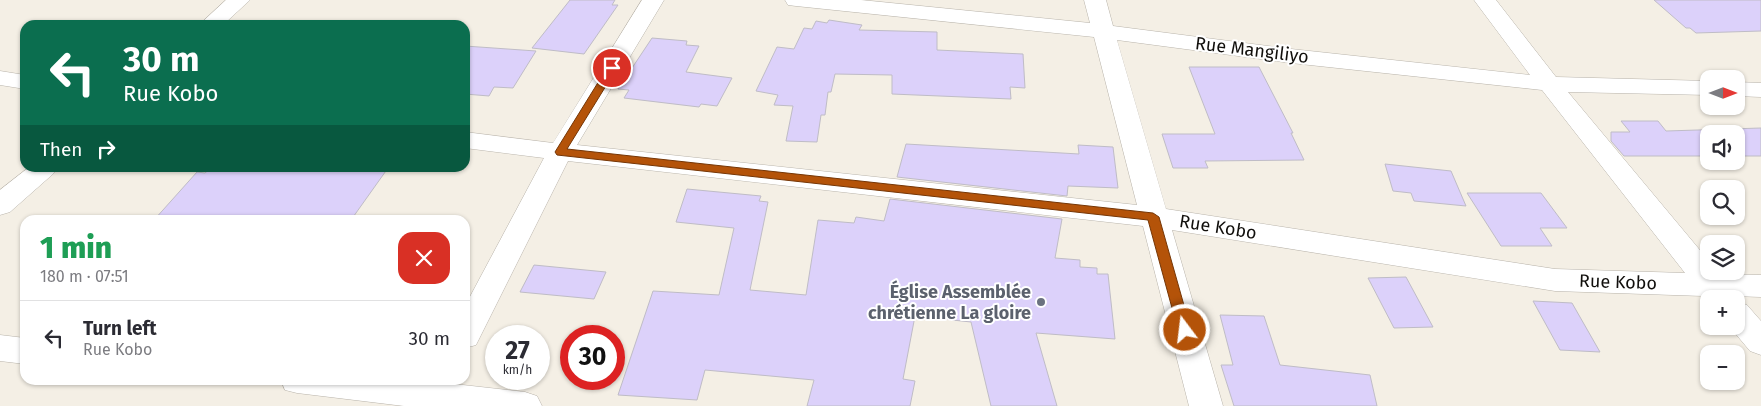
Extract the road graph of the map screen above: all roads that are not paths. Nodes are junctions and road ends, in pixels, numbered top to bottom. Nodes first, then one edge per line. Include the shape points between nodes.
1 (239, 0) edge
2 (653, 0) edge
3 (796, 0) edge
4 (1095, 0) edge
5 (1485, 0) edge
6 (216, 20) edge
7 (1103, 31) junction
8 (0, 78) edge
9 (20, 81) edge
10 (1549, 84) junction
11 (1700, 88) edge
12 (1745, 89) edge
13 (1761, 90) edge
14 (470, 141) edge
15 (560, 152) junction
16 (39, 172) edge
17 (0, 205) edge
18 (1153, 217) junction
19 (1761, 286) edge
20 (1716, 290) edge
21 (1732, 290) edge
22 (1700, 291) edge
23 (1745, 323) edge
24 (470, 326) edge
25 (1761, 342) edge
26 (0, 348) edge
27 (20, 350) edge
28 (346, 385) edge
29 (435, 394) edge
30 (525, 406) edge
31 (1206, 406) edge

1 - 6 street
2 - 15 street
3 - 7 street, Rue Mangiliyo
4 - 7 street
5 - 10 street
7 - 10 street, Rue Mangiliyo via 1291,56
7 - 18 street
8 - 9 street
10 - 11 street, Rue Mangiliyo
10 - 20 street
12 - 13 street
14 - 15 street, Rue Kobo
15 - 18 street, Rue Kobo
15 - 24 street
16 - 17 street
18 - 22 street, Rue Kobo via 1555,280
18 - 31 street
19 - 21 street, Rue Kobo
23 - 25 street
26 - 27 street
28 - 29 street
29 - 30 street

